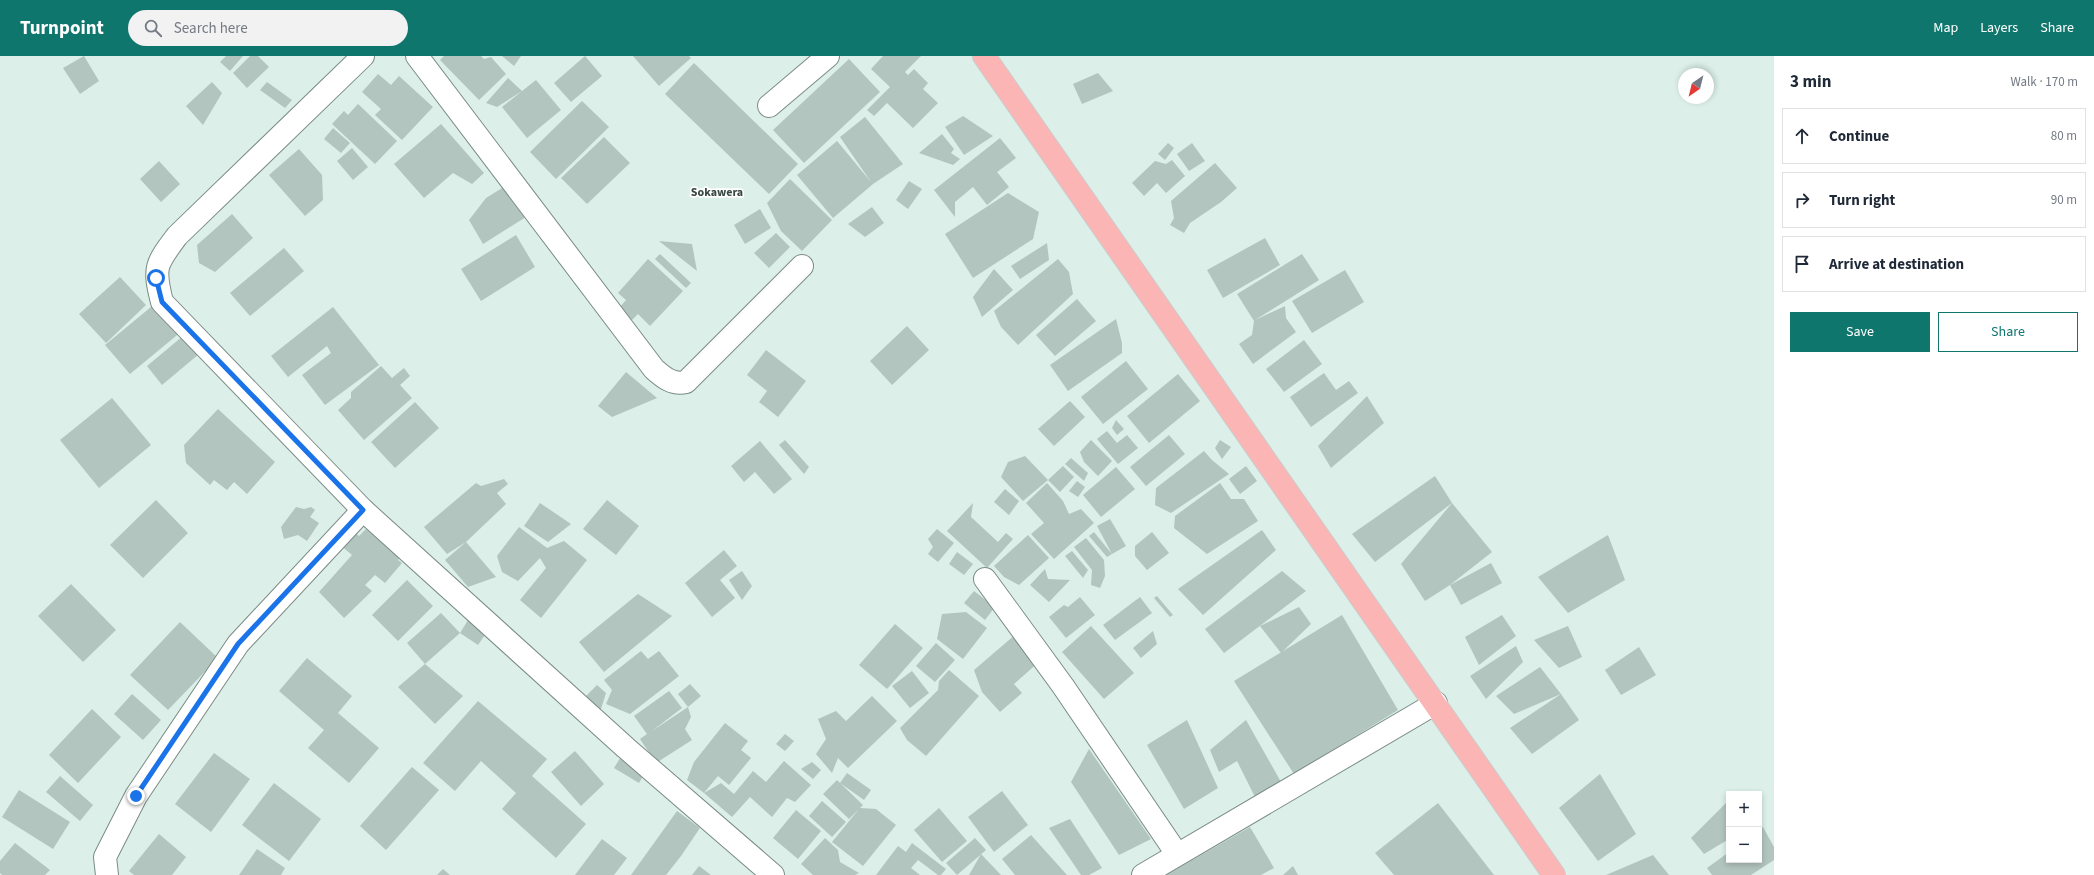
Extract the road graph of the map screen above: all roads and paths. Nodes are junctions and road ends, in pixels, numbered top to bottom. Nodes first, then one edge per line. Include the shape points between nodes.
1 (363, 56) edge
2 (417, 56) edge
3 (828, 56) edge
4 (984, 56) edge
5 (769, 106) dead end
6 (802, 266) dead end
7 (363, 510) junction
8 (985, 579) dead end
9 (1436, 703) junction
10 (1177, 854) junction
11 (107, 875) edge
12 (773, 875) edge
13 (1143, 875) edge
14 (1554, 875) edge

1 - 7 street via 177,236 159,260 156,278 162,302
2 - 6 street via 664,378 677,384 686,382
3 - 5 street
4 - 9 main road
7 - 11 street via 238,644 136,796 105,857
7 - 12 street via 626,748
8 - 10 street via 1063,686
9 - 10 street
9 - 14 main road
10 - 13 street

